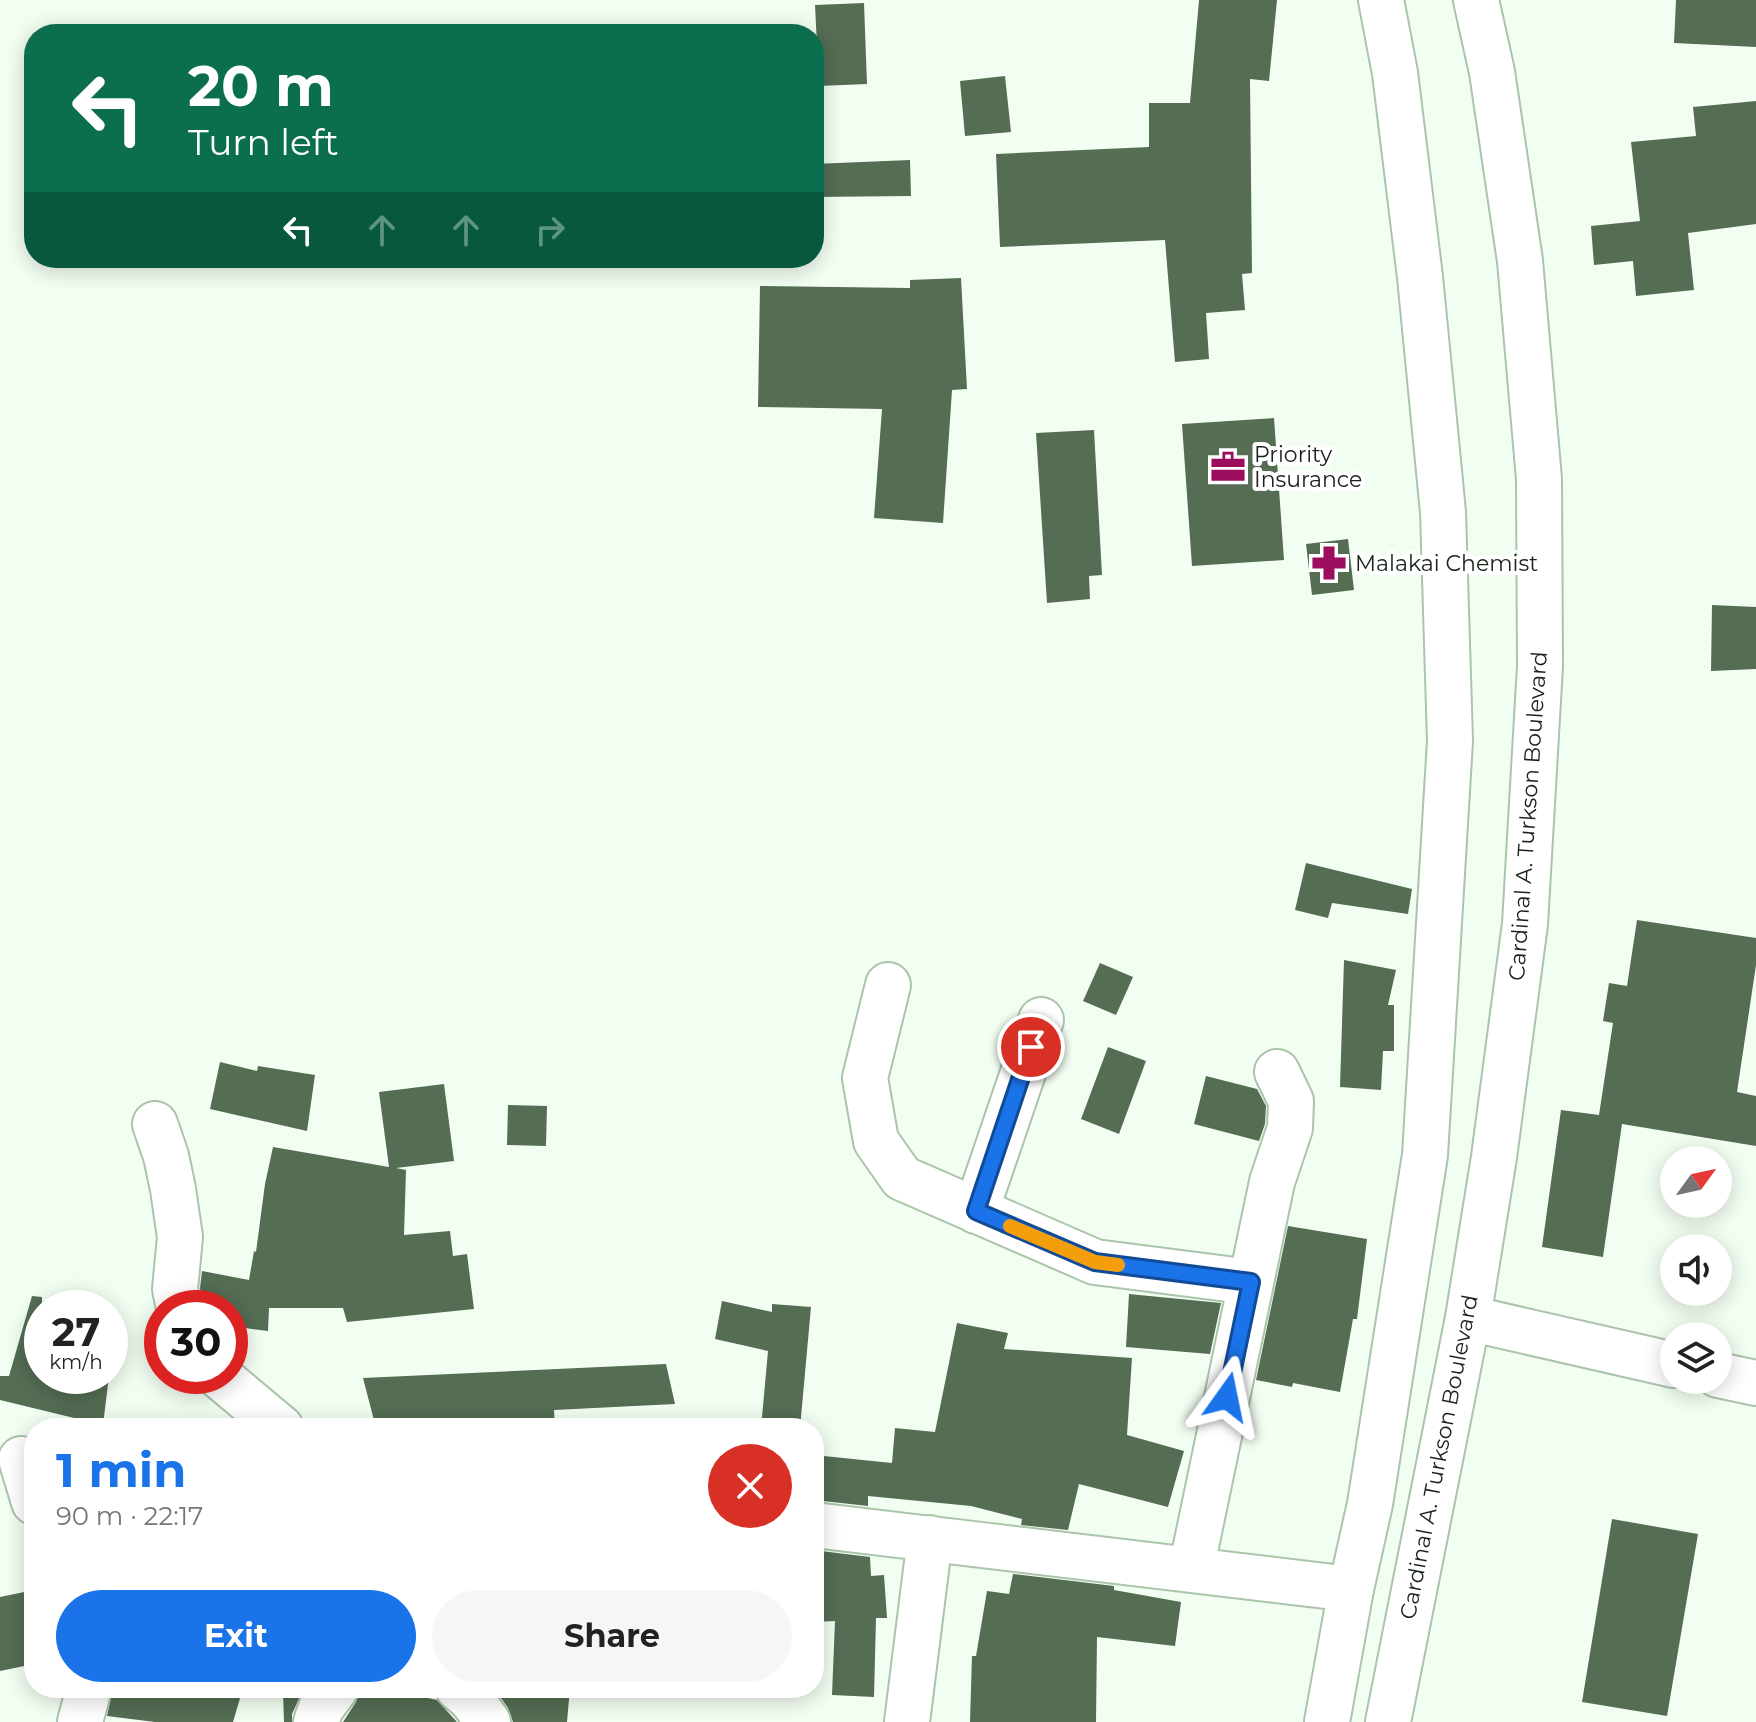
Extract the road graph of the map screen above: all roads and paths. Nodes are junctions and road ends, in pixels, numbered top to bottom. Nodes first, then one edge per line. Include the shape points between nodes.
1 (1381, 0) edge
2 (1476, 0) edge
3 (888, 985) dead end
4 (1041, 1020) dead end
5 (1277, 1072) dead end
6 (155, 1124) dead end
7 (976, 1211) junction
8 (1251, 1282) junction
9 (175, 1290) edge
10 (1468, 1318) junction
11 (1660, 1362) edge
12 (1732, 1378) edge
13 (1756, 1383) edge
14 (240, 1394) edge
15 (269, 1418) edge
16 (21, 1459) dead end
17 (24, 1469) edge
18 (824, 1526) edge
19 (1363, 1533) junction
20 (930, 1538) junction
21 (1422, 1546) junction
22 (1191, 1570) junction
23 (1351, 1589) junction
24 (86, 1698) edge
25 (328, 1698) edge
26 (470, 1698) edge
27 (80, 1722) edge
28 (316, 1722) edge
29 (488, 1722) edge
30 (907, 1722) edge
31 (1327, 1722) edge
32 (1388, 1722) edge

1 - 19 street via 1418,262 1443,512 1450,741 1425,1155
2 - 10 street, Cardinal A. Turkson Boulevard via 1520,261 1539,479 1540,666 1525,924
3 - 7 street via 865,1078 876,1141 902,1178
4 - 7 street
5 - 8 street via 1291,1101 1290,1128 1272,1182
6 - 9 street via 180,1237
7 - 8 street via 1095,1262
8 - 22 street
10 - 11 street
10 - 21 street, Cardinal A. Turkson Boulevard
12 - 13 street
14 - 15 street
16 - 17 street
18 - 20 street
19 - 21 street
19 - 23 street
20 - 22 street
20 - 30 street
21 - 32 street, Cardinal A. Turkson Boulevard
22 - 23 street
23 - 31 street
24 - 27 street
25 - 28 street
26 - 29 street

